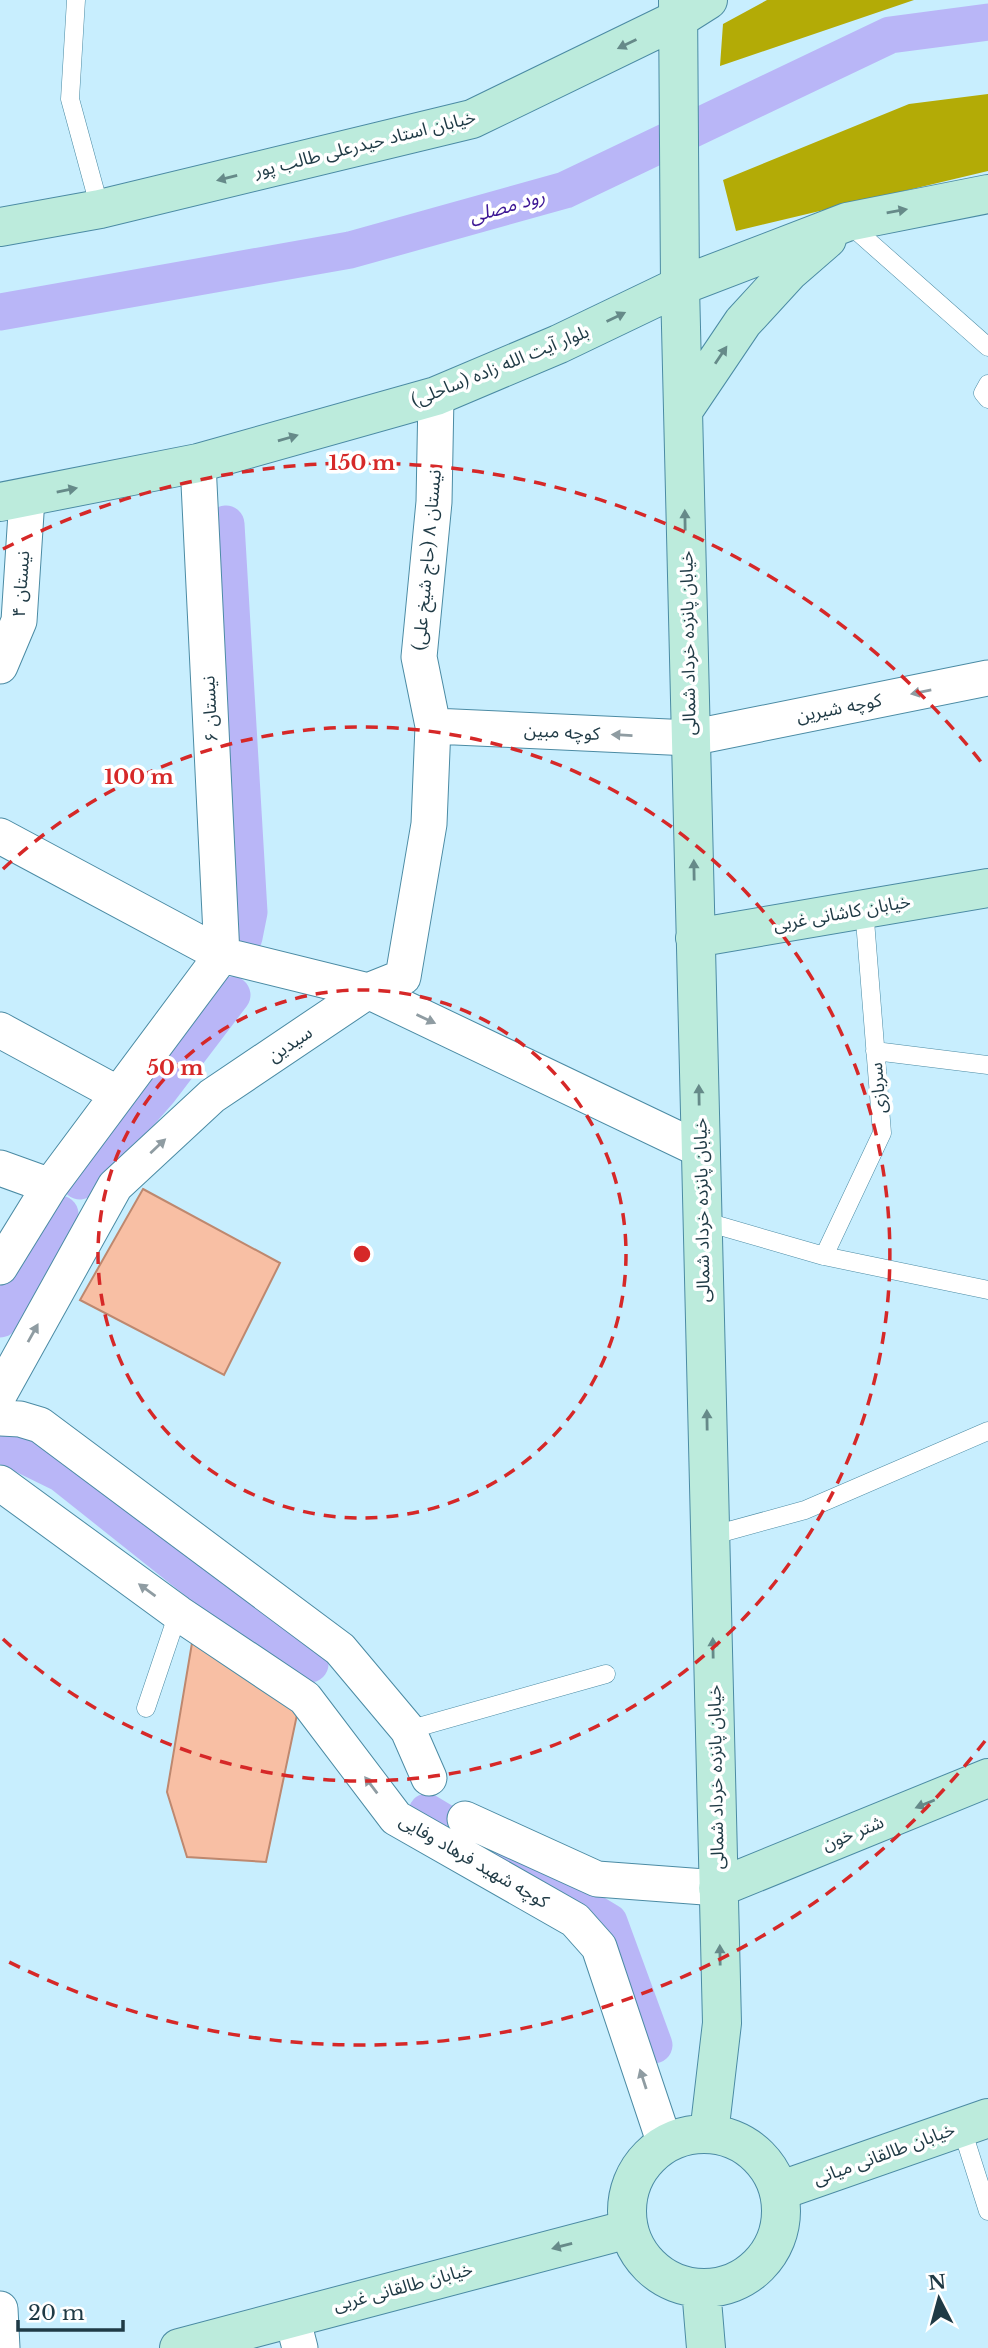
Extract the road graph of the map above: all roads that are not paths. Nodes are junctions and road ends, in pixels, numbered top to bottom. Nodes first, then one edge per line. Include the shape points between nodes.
1 (76, 0) edge
2 (688, 6) edge
3 (988, 194) edge
4 (100, 209) junction
5 (847, 222) junction
6 (0, 227) edge
7 (680, 286) junction
8 (988, 346) edge
9 (988, 384) edge
10 (436, 396) junction
11 (988, 399) edge
12 (683, 411) junction
13 (198, 463) junction
14 (13, 500) edge
15 (0, 666) edge
16 (988, 678) edge
17 (433, 726) junction
18 (690, 738) junction
19 (0, 836) edge
20 (988, 888) edge
21 (864, 908) junction
22 (695, 938) junction
23 (222, 955) junction
24 (368, 991) junction
25 (0, 1030) edge
26 (875, 1051) junction
27 (988, 1065) edge
28 (118, 1094) junction
29 (701, 1150) junction
30 (0, 1168) edge
31 (50, 1186) junction
32 (702, 1221) junction
33 (824, 1256) junction
34 (0, 1267) edge
35 (988, 1290) edge
36 (0, 1393) edge
37 (0, 1418) edge
38 (988, 1431) edge
39 (0, 1483) edge
40 (710, 1536) junction
41 (178, 1613) junction
42 (606, 1674) dead end
43 (146, 1708) dead end
44 (408, 1730) junction
45 (429, 1778) dead end
46 (988, 1778) edge
47 (465, 1819) dead end
48 (719, 1888) junction
49 (974, 2122) edge
50 (709, 2134) junction
51 (665, 2144) junction
52 (779, 2191) junction
53 (988, 2211) edge
54 (629, 2229) junction
55 (701, 2288) junction
56 (0, 2309) edge
57 (296, 2332) edge
58 (2, 2348) edge
59 (179, 2348) edge
60 (706, 2348) edge

1 - 4 lane via 70,99
2 -> 4 street, خیابان استاد حیدرعلی طالب پور via 472,119
2 - 7 street, خیابان پانزده خرداد شمالی via 678,85
5 -> 3 street, بلوار آیت الله زاده (ساحلی)
4 - 6 street, خیابان استاد حیدرعلی طالب پور
5 - 7 street, بلوار آیت الله زاده (ساحلی)
5 - 8 lane
12 -> 5 street via 743,323 789,272
10 -> 7 street, بلوار آیت الله زاده (ساحلی)
7 - 12 street, خیابان پانزده خرداد شمالی
9 - 11 lane via 983,393
13 -> 10 street, بلوار آیت الله زاده (ساحلی)
10 - 17 street, نیستان ۸ (حاج شیخ علی) via 435,502 419,657
18 -> 12 street, خیابان پانزده خرداد شمالی
14 -> 13 street, بلوار آیت الله زاده (ساحلی)
13 - 23 street, نیستان ۶
14 - 15 street, نیستان ۴ via 19,621
16 -> 18 street, کوچه شیرین
18 -> 17 street, کوچه مبین
17 - 24 street, نیستان ۸ (حاج شیخ علی) via 429,824 403,978
22 -> 18 street, خیابان پانزده خرداد شمالی
19 - 23 street
20 - 21 street, خیابان کاشانی غربی
21 - 22 street, خیابان کاشانی غربی
21 - 26 lane, سربازی
29 -> 22 street, خیابان پانزده خرداد شمالی
23 - 24 street
23 - 28 street
24 -> 29 street
36 -> 24 street, سیدین via 116,1186 212,1096
25 - 28 street
26 - 27 lane
26 - 33 lane, سربازی via 882,1133
28 - 31 street
29 - 32 street, خیابان پانزده خرداد شمالی
30 - 31 street
31 - 34 street
32 - 33 lane
40 -> 32 street, خیابان پانزده خرداد شمالی
33 - 35 lane
37 - 44 street via 40,1425 341,1648
38 - 40 lane via 805,1510
41 -> 39 street, کوچه شهید فرهاد وفایی
48 -> 40 street, خیابان پانزده خرداد شمالی
41 - 43 lane
51 -> 41 street, کوچه شهید فرهاد وفایی via 599,1947 575,1920 396,1818 304,1698
42 - 44 lane
44 - 45 street
46 -> 48 street, شتر خون
47 - 48 street via 597,1878
50 -> 48 street, خیابان پانزده خرداد شمالی via 722,2023
49 - 52 street, خیابان طالقانی میانی
49 - 53 lane
50 - 51 street
50 - 52 street via 733,2139 754,2151 770,2169
51 - 54 street via 646,2160 633,2180 627,2204
52 - 55 street via 782,2215 777,2238 765,2259 747,2275 725,2285
54 - 55 street via 638,2252 655,2271 677,2283
54 -> 57 street, خیابان طالقانی غربی
55 - 60 street
56 - 58 street
57 - 59 street, خیابان طالقانی غربی

